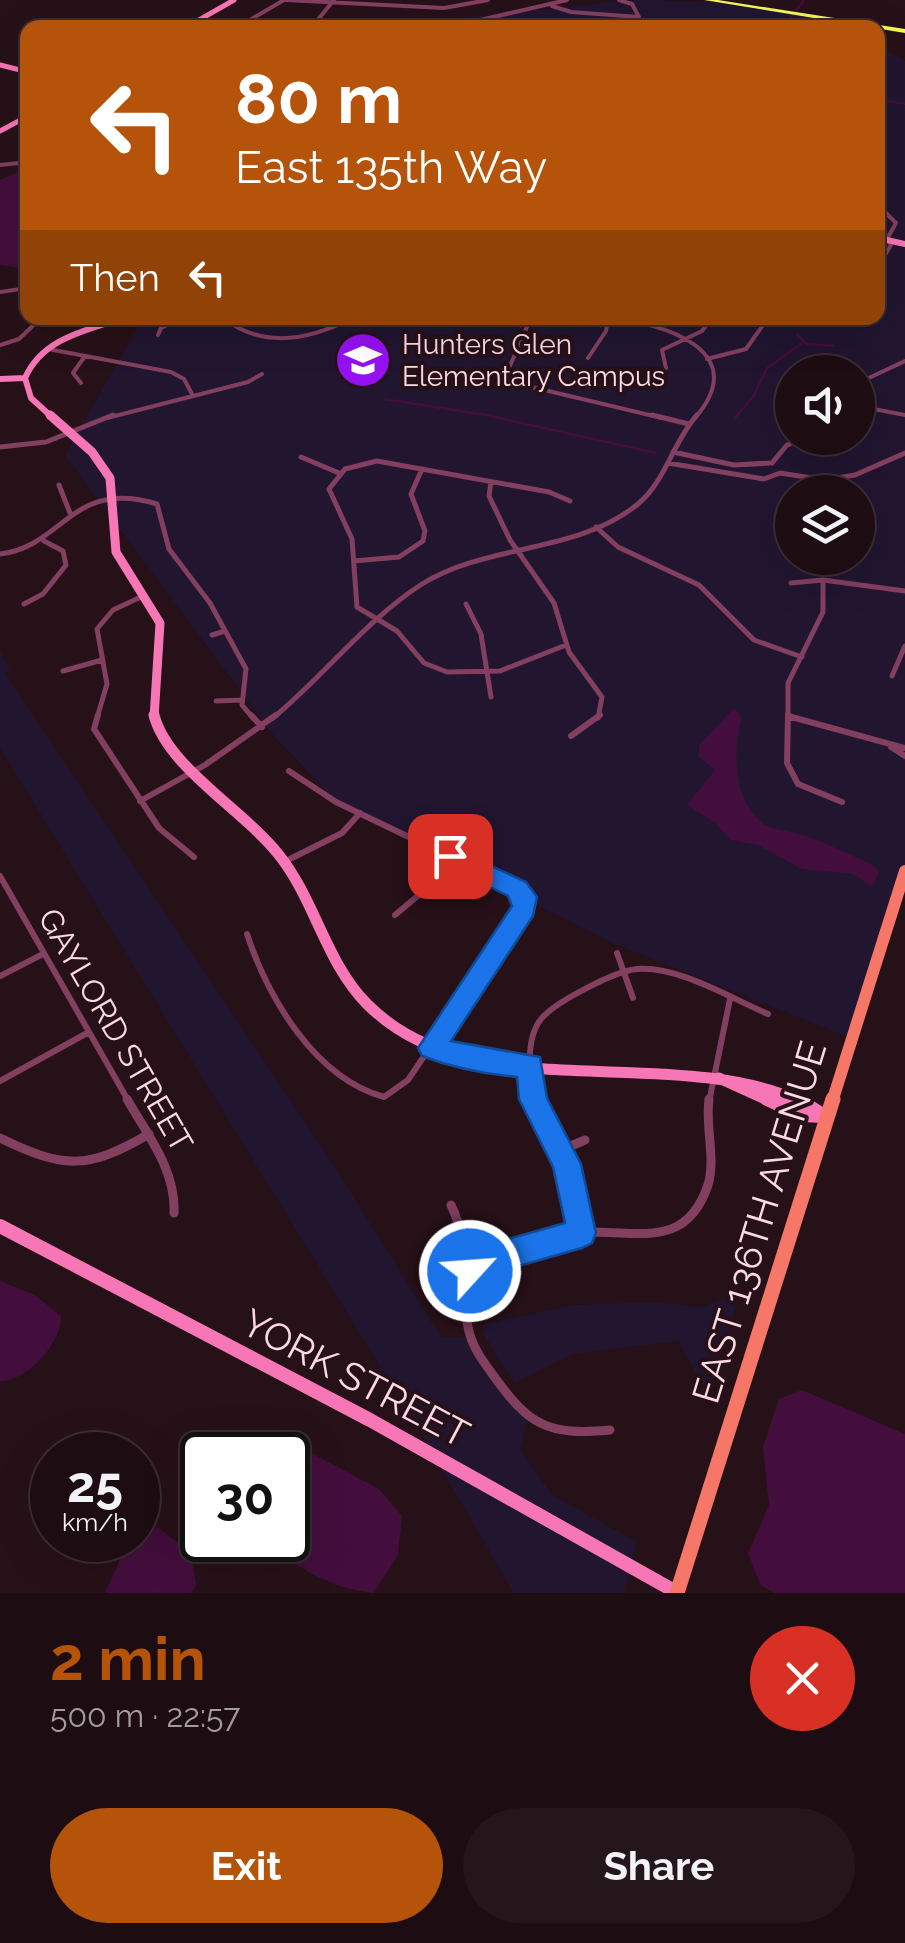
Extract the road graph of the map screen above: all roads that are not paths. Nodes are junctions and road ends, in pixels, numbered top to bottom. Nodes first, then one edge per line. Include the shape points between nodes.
1 (234, 0) edge
2 (285, 0) edge
3 (334, 0) edge
4 (488, 0) edge
5 (568, 0) edge
6 (618, 0) edge
7 (696, 0) edge
8 (707, 0) edge
9 (718, 0) edge
10 (728, 0) edge
11 (327, 5) junction
12 (552, 6) junction
13 (785, 11) junction
14 (802, 14) junction
15 (197, 20) edge
16 (250, 20) edge
17 (320, 20) edge
18 (483, 20) edge
19 (834, 20) edge
20 (841, 20) edge
21 (856, 20) edge
22 (885, 211) edge
23 (885, 240) edge
24 (34, 325) edge
25 (106, 325) edge
26 (167, 325) edge
27 (235, 325) edge
28 (337, 325) edge
29 (528, 325) edge
30 (607, 325) edge
31 (651, 325) edge
32 (707, 325) edge
33 (763, 325) edge
34 (158, 336) dead end
35 (685, 339) junction
36 (0, 345) edge
37 (46, 349) junction
38 (86, 355) junction
39 (588, 358) dead end
40 (707, 359) junction
41 (905, 360) edge
42 (896, 364) junction
43 (905, 370) edge
44 (262, 374) dead end
45 (661, 374) dead end
46 (875, 374) edge
47 (25, 378) junction
48 (0, 379) edge
49 (81, 383) dead end
50 (192, 394) junction
51 (875, 409) edge
52 (905, 415) edge
53 (689, 424) junction
54 (70, 433) junction
55 (0, 446) edge
56 (672, 452) junction
57 (905, 453) edge
58 (779, 455) edge
59 (301, 457) dead end
60 (668, 463) junction
61 (772, 464) junction
62 (422, 468) junction
63 (339, 473) junction
64 (780, 473) junction
65 (491, 482) junction
66 (59, 485) dead end
67 (570, 501) dead end
68 (113, 502) junction
69 (70, 512) junction
70 (596, 527) junction
71 (44, 540) junction
72 (515, 547) junction
73 (0, 554) edge
74 (354, 561) junction
75 (823, 580) junction
76 (791, 582) dead end
77 (905, 591) edge
78 (144, 596) junction
79 (24, 604) dead end
80 (466, 604) dead end
81 (378, 622) junction
82 (225, 631) junction
83 (212, 635) dead end
84 (566, 646) junction
85 (905, 646) edge
86 (802, 657) junction
87 (102, 660) junction
88 (63, 671) dead end
89 (488, 674) junction
90 (892, 676) dead end
91 (491, 697) dead end
92 (242, 700) junction
93 (216, 701) dead end
94 (788, 716) junction
95 (262, 727) junction
96 (571, 736) dead end
97 (890, 747) junction
98 (905, 748) edge
99 (905, 756) edge
100 (289, 771) dead end
101 (196, 772) junction
102 (140, 802) junction
103 (842, 802) dead end
104 (360, 813) junction
105 (450, 856) junction
106 (194, 857) dead end
107 (284, 862) junction
108 (905, 872) edge
109 (1, 880) edge
110 (395, 915) dead end
111 (247, 934) dead end
112 (617, 952) dead end
113 (44, 953) junction
114 (623, 971) junction
115 (0, 976) edge
116 (633, 998) dead end
117 (730, 998) junction
118 (768, 1014) dead end
119 (90, 1032) junction
120 (431, 1048) junction
121 (530, 1066) junction
122 (714, 1076) junction
123 (0, 1081) edge
124 (824, 1116) junction
125 (148, 1134) junction
126 (0, 1138) edge
127 (584, 1140) dead end
128 (558, 1151) junction
129 (451, 1204) dead end
130 (174, 1213) dead end
131 (0, 1226) edge
132 (582, 1233) junction
133 (470, 1255) junction
134 (610, 1430) dead end
135 (677, 1593) edge

1 - 15 street
2 - 11 street
2 - 16 street
3 - 11 street
4 - 11 street via 450,8
5 - 12 street
6 - 12 street via 632,4 638,18
7 - 13 highway
8 - 13 highway
9 - 13 highway
10 - 13 highway
11 - 17 street
12 - 18 street
13 - 14 highway
14 - 19 highway
14 - 20 highway
14 - 21 highway
22 - 23 street via 896,223
24 - 36 street
25 - 37 street
26 - 34 street
27 - 28 street via 285,338
29 - 53 street via 509,368 518,384
30 - 39 street
31 - 35 street
32 - 35 street
33 - 40 street via 746,349
35 - 40 street
35 - 45 street via 662,350
37 - 38 street
37 - 47 street
38 - 49 street via 73,373
38 - 50 street via 177,374
40 - 53 street via 714,386
41 - 42 street
42 - 43 street
42 - 46 street
44 - 50 street
47 - 48 street
47 - 54 street via 31,398
50 - 54 street via 129,408
51 - 52 street
53 - 56 street
54 - 55 street
54 - 68 street via 106,468
56 - 60 street
56 - 61 street via 734,466
57 - 64 street via 835,480
58 - 61 street
59 - 63 street
60 - 64 street via 764,479
60 - 70 street via 645,499
61 - 64 street
62 - 63 street via 372,461
62 - 65 street
62 - 74 street via 411,494 423,541 400,557
63 - 74 street via 329,494 350,529
65 - 67 street
65 - 72 street via 489,496
66 - 69 street
68 - 69 street
68 - 78 street via 116,552
68 - 82 street via 144,500 160,507 168,549
69 - 71 street
70 - 72 street
70 - 86 street via 618,547 699,584 754,640
71 - 73 street
71 - 79 street via 63,551 66,566 43,594
72 - 81 street via 433,577
72 - 84 street via 554,604
74 - 81 street via 357,607
75 - 76 street
75 - 77 street
75 - 86 street via 823,612
78 - 87 street via 99,624
78 - 101 street via 161,629 155,723
80 - 89 street via 481,634
81 - 89 street via 397,631 431,667
81 - 95 street
82 - 83 street
82 - 92 street via 246,669
84 - 89 street
84 - 96 street via 604,703 597,720
85 - 90 street
86 - 94 street via 788,678
87 - 88 street
87 - 102 street via 107,684 94,717 96,738
89 - 91 street
92 - 93 street
92 - 95 street
94 - 97 street
94 - 103 street via 790,774
95 - 101 street
97 - 98 street
97 - 99 street
100 - 104 street
101 - 102 street
101 - 107 street
102 - 106 street via 168,838
104 - 105 street
104 - 107 street via 342,833
105 - 110 street
105 - 120 street via 525,897 522,914
107 - 120 street via 354,991 388,1024
108 - 124 main road, EAST 136TH AVENUE
109 - 113 street, GAYLORD STREET
111 - 120 street via 266,981 325,1063 353,1088 392,1094
112 - 114 street
113 - 115 street
113 - 119 street, GAYLORD STREET
114 - 116 street
114 - 117 street via 658,971
114 - 121 street via 541,1019 531,1039
117 - 118 street
117 - 122 street
119 - 123 street
119 - 125 street, GAYLORD STREET
120 - 121 street via 480,1062
121 - 122 street via 666,1068
121 - 128 street via 533,1099
122 - 124 street via 802,1115
122 - 132 street via 709,1182 692,1218 662,1234
124 - 135 main road, EAST 136TH AVENUE
125 - 126 street via 78,1168 56,1165
125 - 130 street, GAYLORD STREET via 171,1176
127 - 128 street
128 - 132 street
129 - 133 street via 468,1234
131 - 135 street, YORK STREET via 370,1420
132 - 133 street via 508,1254
133 - 134 street via 468,1331 508,1398 528,1420 553,1432

